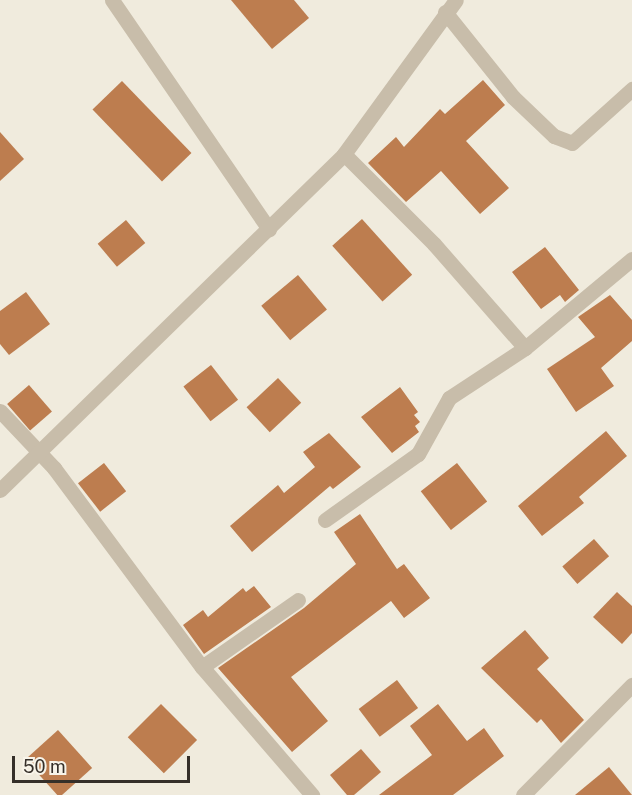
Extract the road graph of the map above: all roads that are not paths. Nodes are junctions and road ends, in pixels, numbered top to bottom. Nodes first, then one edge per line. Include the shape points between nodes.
1 (112, 0) edge
2 (456, 0) edge
3 (445, 12) junction
4 (632, 89) edge
5 (344, 154) junction
6 (269, 229) junction
7 (632, 259) edge
8 (525, 348) junction
9 (0, 411) edge
10 (38, 449) junction
11 (0, 490) edge
12 (325, 520) dead end
13 (298, 600) dead end
14 (202, 667) junction
15 (632, 685) edge
16 (312, 795) edge
17 (523, 795) edge

1 - 6 street
2 - 3 street
3 - 4 street via 513,97 554,136 572,143
3 - 5 street
5 - 6 street
5 - 8 street via 435,244
6 - 10 street
7 - 8 street
8 - 12 street via 449,398 418,454
9 - 10 street
10 - 11 street
10 - 14 street
13 - 14 street
14 - 16 street
15 - 17 street

